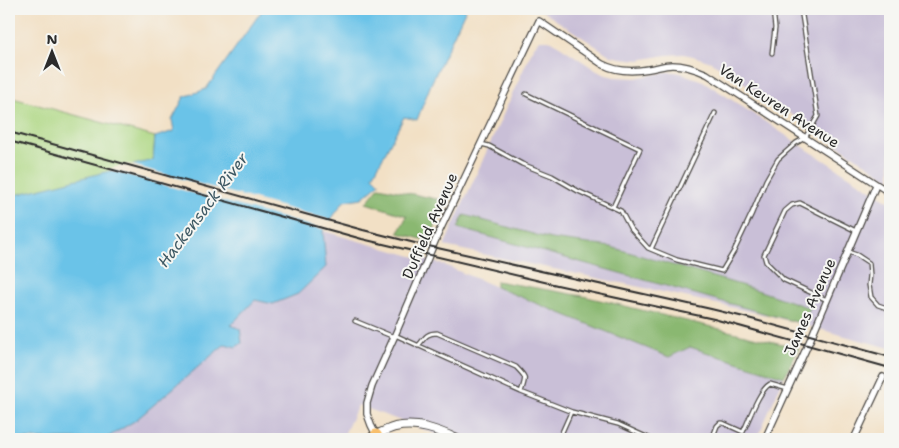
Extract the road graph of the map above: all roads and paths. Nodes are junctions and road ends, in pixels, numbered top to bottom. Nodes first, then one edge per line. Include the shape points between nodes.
1 (773, 9) edge
2 (801, 9) edge
3 (539, 21) joint
4 (772, 53) dead end
5 (526, 94) dead end
6 (715, 113) dead end
7 (805, 138) junction
8 (480, 144) junction
9 (876, 184) junction
10 (890, 193) edge
11 (614, 207) junction
12 (857, 231) junction
13 (651, 249) junction
14 (848, 252) junction
15 (827, 300) junction
16 (890, 309) edge
17 (355, 321) dead end
18 (395, 337) junction
19 (418, 346) junction
20 (883, 377) dead end
21 (788, 389) junction
22 (521, 392) junction
23 (572, 412) junction
24 (373, 438) edge
25 (458, 439) edge
26 (559, 439) edge
27 (650, 439) edge
28 (712, 439) edge
29 (764, 439) edge
30 (854, 439) edge

1 - 4 lane
2 - 7 lane via 818,116
3 - 7 street, Van Keuren Avenue via 612,69 636,71 680,65 707,74
3 - 8 street, Duffield Avenue
5 - 11 lane via 640,149
6 - 13 lane
7 - 9 street, Van Keuren Avenue
7 - 13 lane via 778,159 722,271 677,260
8 - 11 lane
8 - 18 street, Duffield Avenue
9 - 10 street, Van Keuren Avenue
9 - 12 street, James Avenue
11 - 13 lane via 621,211 630,228
12 - 14 street, James Avenue
12 - 15 lane via 800,203 792,205 785,211 764,255 766,262 784,280
14 - 15 street, James Avenue
14 - 16 lane via 869,263 871,297 878,305
15 - 21 street, James Avenue
17 - 18 lane
18 - 19 lane
18 - 24 street, Duffield Avenue via 368,398 368,419
19 - 22 lane
19 - 22 lane via 427,335 437,333 516,367 525,379
20 - 30 street
21 - 28 lane via 775,384 766,386 743,432 720,423
21 - 29 street, James Avenue
22 - 23 lane
23 - 26 lane
23 - 27 lane via 613,422
24 - 25 street via 394,427 412,426 430,428

